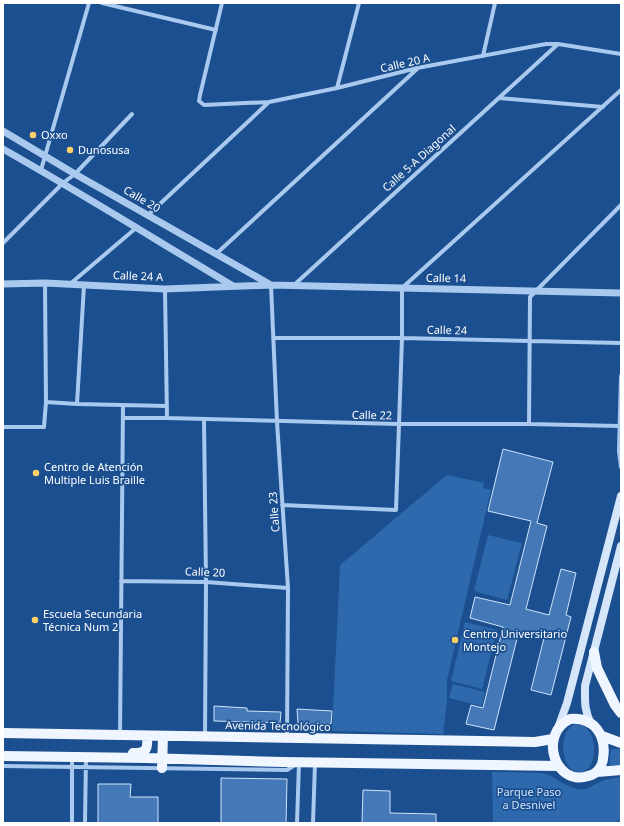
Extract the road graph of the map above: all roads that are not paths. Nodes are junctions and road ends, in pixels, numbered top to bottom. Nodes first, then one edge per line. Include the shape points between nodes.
1 (89, 3) edge
2 (102, 3) edge
3 (222, 3) edge
4 (359, 3) edge
5 (495, 3) edge
6 (216, 30) junction
7 (558, 44) junction
8 (621, 54) edge
9 (483, 56) junction
10 (418, 68) junction
11 (337, 88) junction
12 (621, 90) edge
13 (499, 98) junction
14 (269, 102) junction
15 (603, 107) junction
16 (132, 114) dead end
17 (3, 131) edge
18 (3, 149) edge
19 (46, 156) junction
20 (41, 170) junction
21 (75, 174) junction
22 (63, 183) junction
23 (621, 205) edge
24 (148, 216) junction
25 (136, 228) junction
26 (3, 243) edge
27 (216, 254) junction
28 (45, 283) junction
29 (3, 284) edge
30 (70, 284) junction
31 (84, 285) junction
32 (271, 285) junction
33 (234, 286) junction
34 (292, 286) junction
35 (165, 288) junction
36 (402, 288) junction
37 (536, 291) junction
38 (621, 293) edge
39 (273, 338) junction
40 (402, 338) junction
41 (529, 340) junction
42 (621, 343) edge
43 (621, 376) edge
44 (46, 402) junction
45 (77, 404) junction
46 (123, 405) junction
47 (167, 406) junction
48 (123, 418) junction
49 (167, 418) junction
50 (204, 419) junction
51 (277, 422) junction
52 (398, 424) junction
53 (529, 424) junction
54 (3, 426) edge
55 (619, 426) junction
56 (621, 467) edge
57 (621, 496) edge
58 (282, 505) junction
59 (621, 546) edge
60 (121, 581) junction
61 (206, 582) junction
62 (288, 588) junction
63 (594, 652) junction
64 (621, 713) edge
65 (591, 724) junction
66 (558, 728) junction
67 (3, 733) edge
68 (120, 735) junction
69 (147, 736) junction
70 (163, 736) junction
71 (602, 736) junction
72 (204, 737) junction
73 (287, 738) junction
74 (553, 739) junction
75 (621, 743) edge
76 (3, 756) edge
77 (112, 758) junction
78 (72, 762) junction
79 (86, 762) junction
80 (299, 762) junction
81 (315, 762) junction
82 (162, 763) junction
83 (3, 766) edge
84 (558, 766) junction
85 (621, 770) edge
86 (597, 772) junction
87 (72, 823) edge
88 (86, 823) edge
89 (297, 823) edge
90 (313, 823) edge

1 - 19 street
2 - 6 street
3 - 6 street
4 - 11 street
5 - 9 street
6 - 14 street, Calle 20 A via 200,102 204,105
7 - 8 street, Calle 20 A
7 - 9 street, Calle 20 A
7 - 13 street, Calle 5-A Diagonal
9 - 10 street, Calle 20 A
10 - 11 street, Calle 20 A
10 - 27 street
11 - 14 street, Calle 20 A
12 - 15 street
13 - 15 street
13 - 34 street, Calle 5-A Diagonal
14 - 24 street
15 - 36 street
16 - 21 street
17 - 19 street, Calle 20
18 - 20 street
19 - 20 street
19 - 21 street, Calle 20
20 - 22 street
21 - 22 street
21 - 24 street, Calle 20
22 - 25 street
22 - 26 street
23 - 37 street
24 - 27 street, Calle 20
25 - 30 street
25 - 33 street
27 - 32 street, Calle 20
28 - 29 street, Calle 24 A
28 - 30 street, Calle 24 A
28 - 44 street
30 - 31 street, Calle 24 A
31 - 35 street, Calle 24 A
31 - 45 street
32 - 33 street, Calle 24 A
32 - 34 street, Calle 14
32 - 39 street, Calle 23
33 - 35 street, Calle 24 A
34 - 36 street, Calle 14
35 - 47 street
36 - 37 street, Calle 14
36 - 40 street
37 - 38 street, Calle 14
37 - 41 street via 530,297
39 - 40 street, Calle 24
39 - 51 street, Calle 23
40 - 41 street, Calle 24
40 - 52 street
41 - 42 street, Calle 24
41 - 53 street
43 - 55 street
44 - 45 street
44 - 54 street via 44,427
45 - 46 street
46 - 47 street
46 - 48 street
47 - 49 street
48 - 49 street, Calle 22
48 - 60 street
49 - 50 street, Calle 22
50 - 51 street, Calle 22
50 - 61 street
51 - 52 street, Calle 22
51 - 58 street, Calle 23
52 - 53 street, Calle 22
52 - 58 street via 396,510
53 - 55 street, Calle 22
55 - 56 street
57 - 66 main road via 567,704
58 - 62 street, Calle 23
59 - 63 main road
60 - 61 street, Calle 20
60 - 68 street
61 - 62 street, Calle 20
61 - 72 street
62 - 73 street, Calle 23
63 - 64 main road via 597,668
63 - 65 main road via 585,686 584,705
65 - 66 main road via 570,719
65 - 71 main road
66 - 74 main road
67 - 68 main road, Avenida Tecnológico
68 - 69 main road, Avenida Tecnológico
69 - 70 main road, Avenida Tecnológico
69 - 77 main road via 147,748 144,752 123,753
70 - 72 main road, Avenida Tecnológico
70 - 82 main road
71 - 75 main road
71 - 86 main road via 604,756
72 - 73 main road, Avenida Tecnológico
73 - 74 main road, Avenida Tecnológico via 535,742
74 - 84 main road
76 - 78 main road
77 - 79 main road
77 - 82 main road
78 - 79 main road
78 - 83 street
78 - 87 street
79 - 82 street
79 - 88 street
80 - 81 main road
80 - 82 main road
80 - 89 street
81 - 84 main road
81 - 90 street
84 - 86 main road via 571,777 578,778
85 - 86 main road

